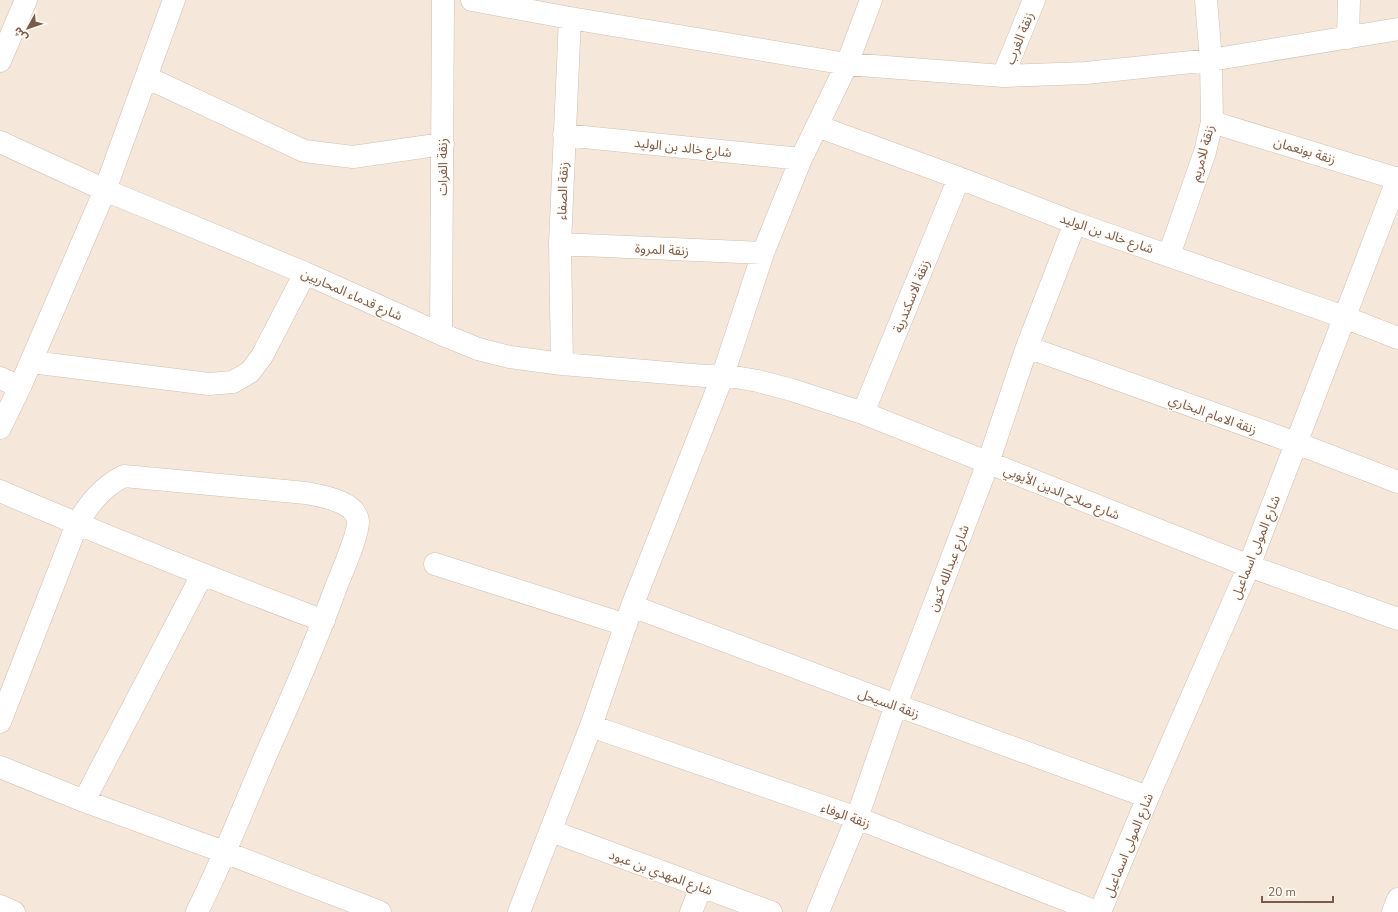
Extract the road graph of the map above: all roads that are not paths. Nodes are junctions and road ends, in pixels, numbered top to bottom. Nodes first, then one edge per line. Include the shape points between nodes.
1 (26, 0) edge
2 (174, 0) edge
3 (443, 0) edge
4 (472, 0) edge
5 (871, 0) edge
6 (1034, 0) edge
7 (1206, 0) edge
8 (1349, 0) edge
9 (570, 18) junction
10 (1398, 29) edge
11 (1348, 38) junction
12 (1211, 60) junction
13 (0, 61) edge
14 (847, 64) junction
15 (1003, 76) junction
16 (146, 77) junction
17 (1212, 122) junction
18 (817, 126) junction
19 (564, 135) junction
20 (0, 142) edge
21 (443, 144) junction
22 (801, 159) junction
23 (959, 178) junction
24 (1398, 179) edge
25 (105, 190) junction
26 (1075, 223) junction
27 (560, 244) junction
28 (763, 253) junction
29 (1169, 255) junction
30 (305, 273) junction
31 (1344, 317) junction
32 (441, 334) junction
33 (1398, 338) edge
34 (1027, 347) junction
35 (31, 362) junction
36 (562, 364) junction
37 (723, 375) junction
38 (0, 378) edge
39 (20, 386) junction
40 (863, 413) junction
41 (0, 428) edge
42 (1296, 443) junction
43 (988, 463) junction
44 (1398, 482) edge
45 (0, 491) edge
46 (77, 524) junction
47 (435, 564) dead end
48 (1249, 566) junction
49 (202, 575) junction
50 (629, 615) junction
51 (1398, 619) edge
52 (324, 621) junction
53 (896, 705) junction
54 (0, 722) edge
55 (591, 726) junction
56 (0, 767) edge
57 (1148, 797) junction
58 (84, 800) junction
59 (857, 818) junction
60 (551, 831) junction
61 (224, 852) junction
62 (701, 886) junction
63 (1398, 899) edge
64 (0, 906) edge
65 (14, 912) edge
66 (197, 912) edge
67 (380, 912) edge
68 (519, 912) edge
69 (691, 912) edge
70 (771, 912) edge
71 (818, 912) edge
72 (1099, 912) edge
73 (1393, 912) edge

1 - 13 street
2 - 16 street
3 - 21 street, زنقة الفرات
4 - 9 street
5 - 14 street
6 - 15 street, زنقة الغرب
7 - 12 street, زنقة للامريم
8 - 11 street
9 - 14 street
9 - 19 street, زنقة الصفاء
10 - 11 street
11 - 12 street
12 - 15 street via 1086,73
12 - 17 street, زنقة للامريم
14 - 15 street
14 - 18 street
16 - 21 street via 304,151 353,157
16 - 25 street
17 - 24 street, زنقة بونعمان
17 - 29 street, زنقة للامريم via 1205,152
18 - 22 street
18 - 23 street, شارع خالد بن الوليد
19 - 22 street, شارع خالد بن الوليد
19 - 27 street, زنقة الصفاء
20 - 25 street, شارع قدماء المحاربين
21 - 32 street, زنقة الفرات
22 - 28 street
23 - 26 street, شارع خالد بن الوليد
23 - 40 street, زنقة الاسكندرية
24 - 31 street, شارع المولى اسماعيل
25 - 30 street, شارع قدماء المحاربين
25 - 35 street
26 - 29 street, شارع خالد بن الوليد
26 - 34 street, شارع عبدالله كنون
27 - 28 street, زنقة المروة
27 - 36 street, زنقة الصفاء
28 - 37 street
29 - 31 street, شارع خالد بن الوليد
30 - 32 street, شارع قدماء المحاربين
30 - 35 street via 262,356 250,372 233,382 209,384
31 - 33 street, شارع خالد بن الوليد
31 - 42 street, شارع المولى اسماعيل
32 - 36 street, شارع قدماء المحاربين via 504,356
34 - 42 street, زنقة الامام البخاري
34 - 43 street, شارع عبدالله كنون
35 - 39 street
36 - 37 street, شارع قدماء المحاربين via 659,373
37 - 40 street, شارع صلاح الدين الأيوبي via 792,390
37 - 50 street
38 - 39 street
39 - 41 street
40 - 43 street, شارع صلاح الدين الأيوبي
42 - 44 street, زنقة الامام البخاري
42 - 48 street, شارع المولى اسماعيل
43 - 48 street, شارع صلاح الدين الأيوبي
43 - 53 street, شارع عبدالله كنون
45 - 46 street
46 - 49 street
46 - 52 street via 102,491 113,481 124,476 306,493 342,502 353,510 358,520 355,537
46 - 54 street
47 - 50 street, زنقة السيحل
48 - 51 street, شارع صلاح الدين الأيوبي
48 - 57 street, شارع المولى اسماعيل
49 - 52 street
49 - 58 street
50 - 53 street, زنقة السيحل
50 - 55 street
52 - 61 street
53 - 57 street, زنقة السيحل
53 - 59 street, شارع عبدالله كنون
55 - 59 street, زنقة الوفاء
55 - 60 street
56 - 58 street
57 - 72 street, شارع المولى اسماعيل
58 - 61 street
59 - 71 street, شارع عبدالله كنون
59 - 72 street, زنقة الوفاء
60 - 62 street, شارع المهدي بن عبود
60 - 68 street
61 - 66 street
61 - 67 street
62 - 69 street
62 - 70 street, شارع المهدي بن عبود
63 - 73 street
64 - 65 street

